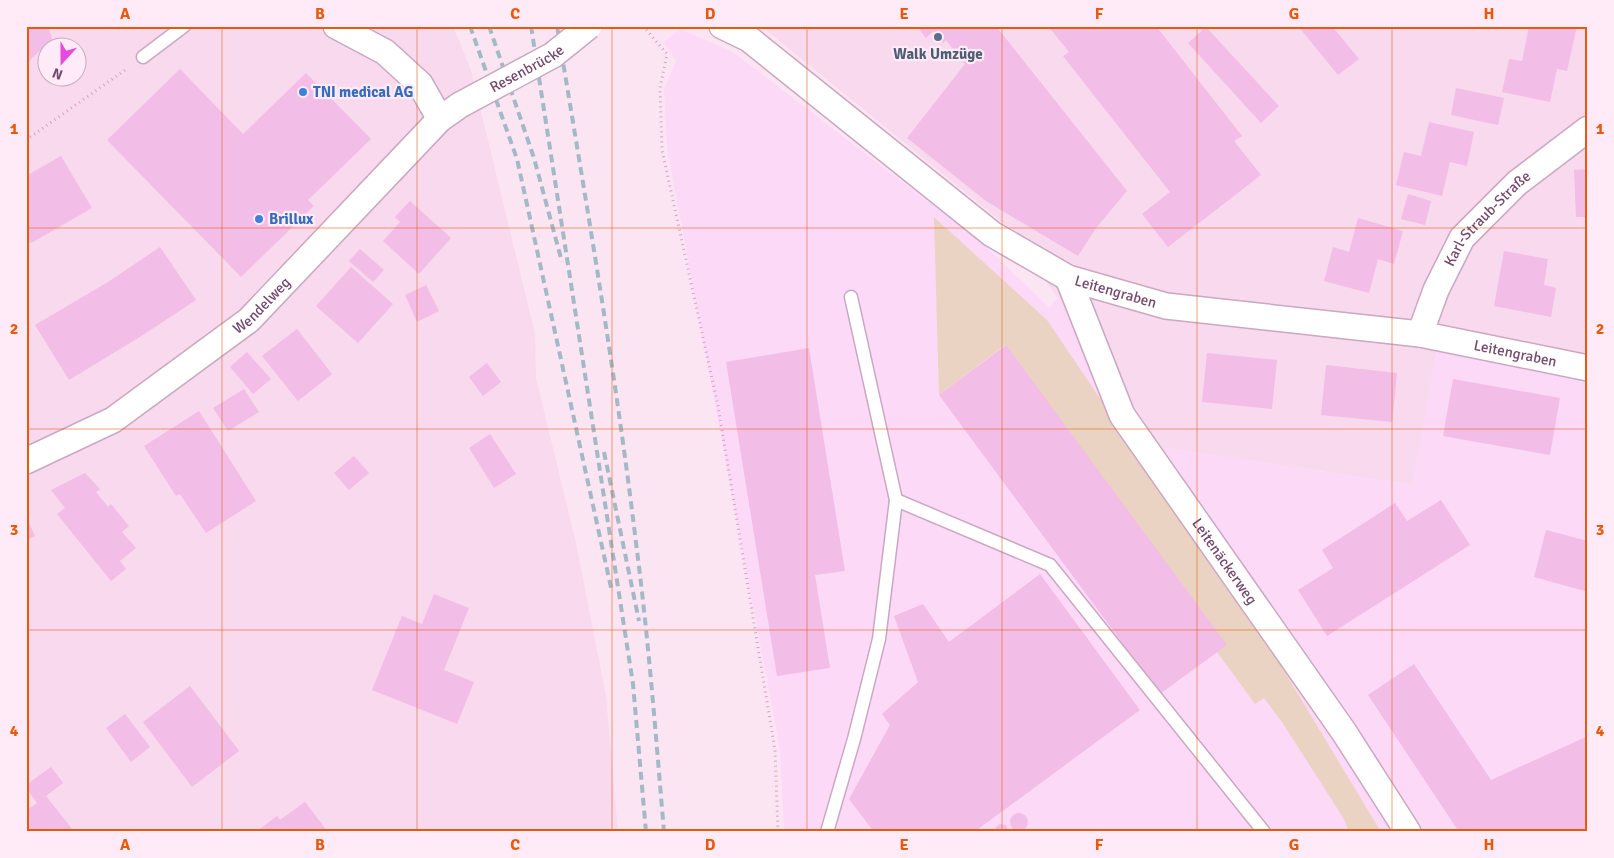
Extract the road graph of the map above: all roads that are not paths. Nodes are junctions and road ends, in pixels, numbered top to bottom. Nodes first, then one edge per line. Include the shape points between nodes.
1 (184, 26) edge
2 (336, 26) edge
3 (589, 26) edge
4 (722, 26) edge
5 (143, 57) road end
6 (450, 112) junction
7 (1588, 129) edge
8 (1068, 278) junction
9 (851, 297) dead end
10 (1420, 334) junction
11 (1588, 368) edge
12 (26, 461) edge
13 (896, 500) junction
14 (827, 832) edge
15 (1264, 832) edge
16 (1408, 832) edge

1 - 5 lane
2 - 6 street via 385,52
3 - 6 street, Resenbrücke, bridge via 553,55
4 - 8 street, Leitengraben via 749,39 992,234
6 - 12 street, Wendelweg via 249,320 114,420
7 - 10 street, Karl-Straub-Straße via 1517,183 1462,238 1436,290
8 - 10 street, Leitengraben via 1166,306
8 - 16 street, Leitenäckerweg via 1122,415 1344,732
9 - 13 lane
10 - 11 street, Leitengraben
13 - 14 lane via 879,639
13 - 15 lane via 1050,565

